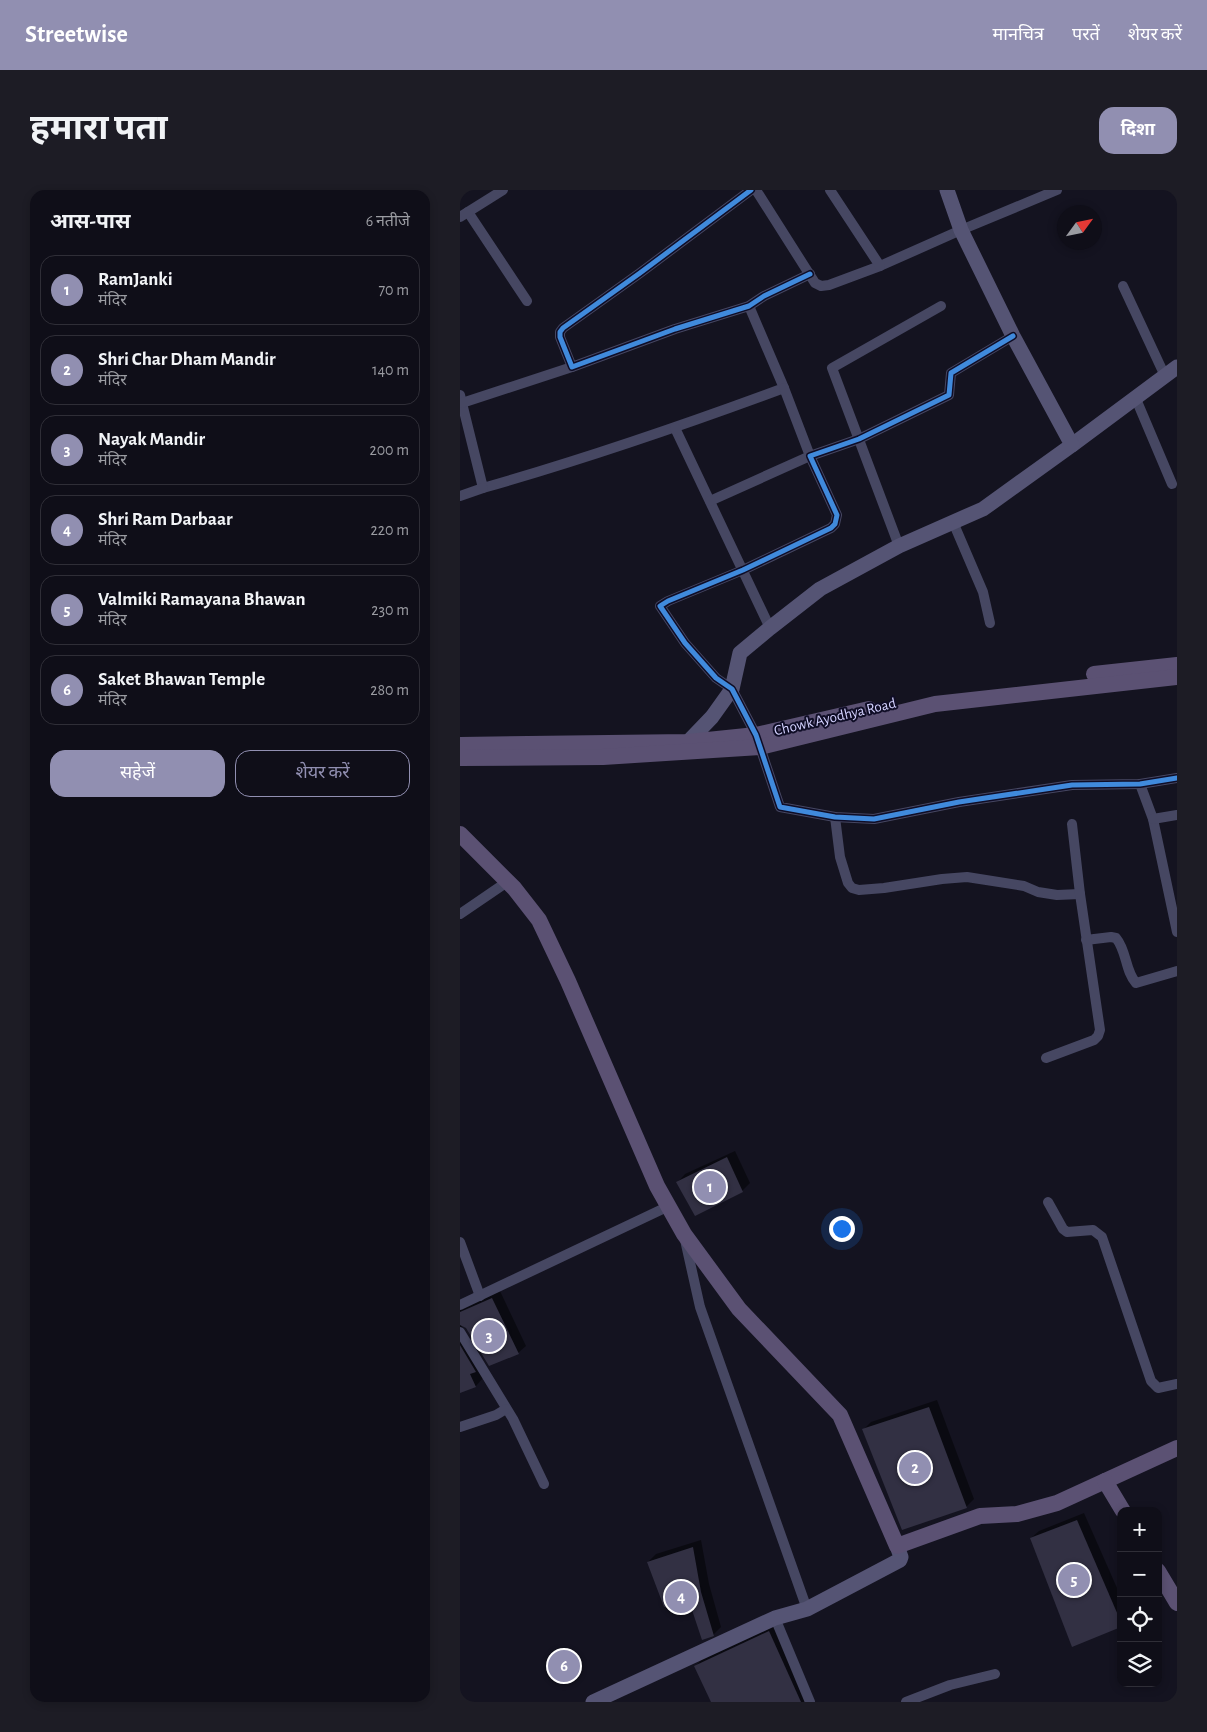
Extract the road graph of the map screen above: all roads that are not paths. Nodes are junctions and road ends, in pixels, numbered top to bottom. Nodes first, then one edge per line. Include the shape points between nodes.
1 (503, 190) edge
2 (751, 190) edge
3 (756, 190) edge
4 (830, 190) edge
5 (947, 190) edge
6 (1057, 190) edge
7 (464, 215) edge
8 (961, 230) junction
9 (880, 266) junction
10 (810, 274) junction
11 (1124, 286) dead end
12 (527, 301) dead end
13 (749, 306) junction
14 (942, 306) dead end
15 (1012, 336) junction
16 (572, 367) junction
17 (1171, 372) edge
18 (784, 388) junction
19 (461, 399) edge
20 (1136, 399) junction
21 (675, 428) junction
22 (859, 439) junction
23 (1072, 445) junction
24 (810, 456) junction
25 (1172, 484) dead end
26 (483, 488) junction
27 (460, 496) edge
28 (710, 501) junction
29 (953, 522) junction
30 (899, 546) junction
31 (742, 570) junction
32 (990, 623) dead end
33 (770, 628) junction
34 (1177, 664) edge
35 (1177, 677) edge
36 (732, 689) junction
37 (758, 741) junction
38 (688, 742) junction
39 (460, 745) edge
40 (460, 758) edge
41 (1177, 778) edge
42 (1140, 784) junction
43 (1177, 815) edge
44 (835, 817) junction
45 (1153, 819) junction
46 (1072, 824) dead end
47 (460, 834) edge
48 (507, 882) junction
49 (1173, 891) edge
50 (1080, 894) junction
51 (460, 914) edge
52 (1177, 932) edge
53 (1086, 940) junction
54 (1177, 971) edge
55 (1046, 1058) dead end
56 (1048, 1202) dead end
57 (669, 1206) junction
58 (684, 1234) junction
59 (460, 1242) edge
60 (480, 1296) junction
61 (460, 1305) edge
62 (460, 1332) edge
63 (1177, 1384) edge
64 (506, 1409) junction
65 (460, 1427) edge
66 (1177, 1448) edge
67 (1106, 1481) junction
68 (544, 1484) dead end
69 (1121, 1507) edge
70 (897, 1546) junction
71 (1162, 1578) edge
72 (1177, 1603) edge
73 (807, 1609) junction
74 (775, 1618) junction
75 (995, 1674) dead end
76 (593, 1702) edge
77 (810, 1702) edge
78 (906, 1702) edge

1 - 7 street
2 - 16 street via 563,328 560,337
3 - 10 street
4 - 9 street
5 - 8 street
6 - 8 street
7 - 12 street
8 - 9 street
8 - 15 street
9 - 10 street via 821,286
10 - 13 street
11 - 17 street
13 - 16 street
13 - 18 street
14 - 22 street via 832,368
15 - 22 street via 951,373 949,395
15 - 23 street
16 - 19 street
17 - 20 street
18 - 21 street
18 - 24 street
19 - 26 street
20 - 23 street
20 - 25 street
21 - 26 street via 565,465
21 - 28 street
22 - 24 street
22 - 30 street
23 - 29 street via 983,509
24 - 28 street
24 - 31 street via 837,515 835,524
26 - 27 street
28 - 31 street
29 - 30 street
29 - 32 street via 983,592
30 - 33 street via 820,589
31 - 33 street
31 - 36 street via 660,606 685,643 716,678
33 - 36 street via 740,653
34 - 37 main road, Chowk Ayodhya Road via 942,692
35 - 37 main road via 934,704
36 - 37 street
36 - 38 street
37 - 38 main road, Chowk Ayodhya Road
37 - 40 main road via 603,757
37 - 44 street via 780,806
38 - 39 main road, Chowk Ayodhya Road
41 - 42 street
42 - 44 street via 1072,785 874,819
42 - 45 street
43 - 45 street
44 - 50 street via 840,857 852,888 884,888 967,877 1057,895
45 - 49 street
46 - 50 street
47 - 48 main road
48 - 51 street
48 - 57 main road via 539,920 657,1186
49 - 52 street
50 - 53 street
53 - 54 street via 1116,938 1136,983
53 - 55 street via 1099,1021 1098,1036
56 - 63 street via 1067,1232 1093,1230 1102,1238 1151,1381 1158,1388
57 - 58 main road
57 - 60 street
58 - 70 main road via 738,1309 840,1415
58 - 73 street via 700,1307
59 - 60 street
60 - 61 street
62 - 64 street
64 - 65 street
64 - 68 street
66 - 67 main road
67 - 69 main road
67 - 70 main road via 1057,1503 1017,1514 980,1516
70 - 73 street via 900,1560
71 - 72 main road
73 - 74 street
74 - 76 street
74 - 77 street
75 - 78 street via 950,1685

